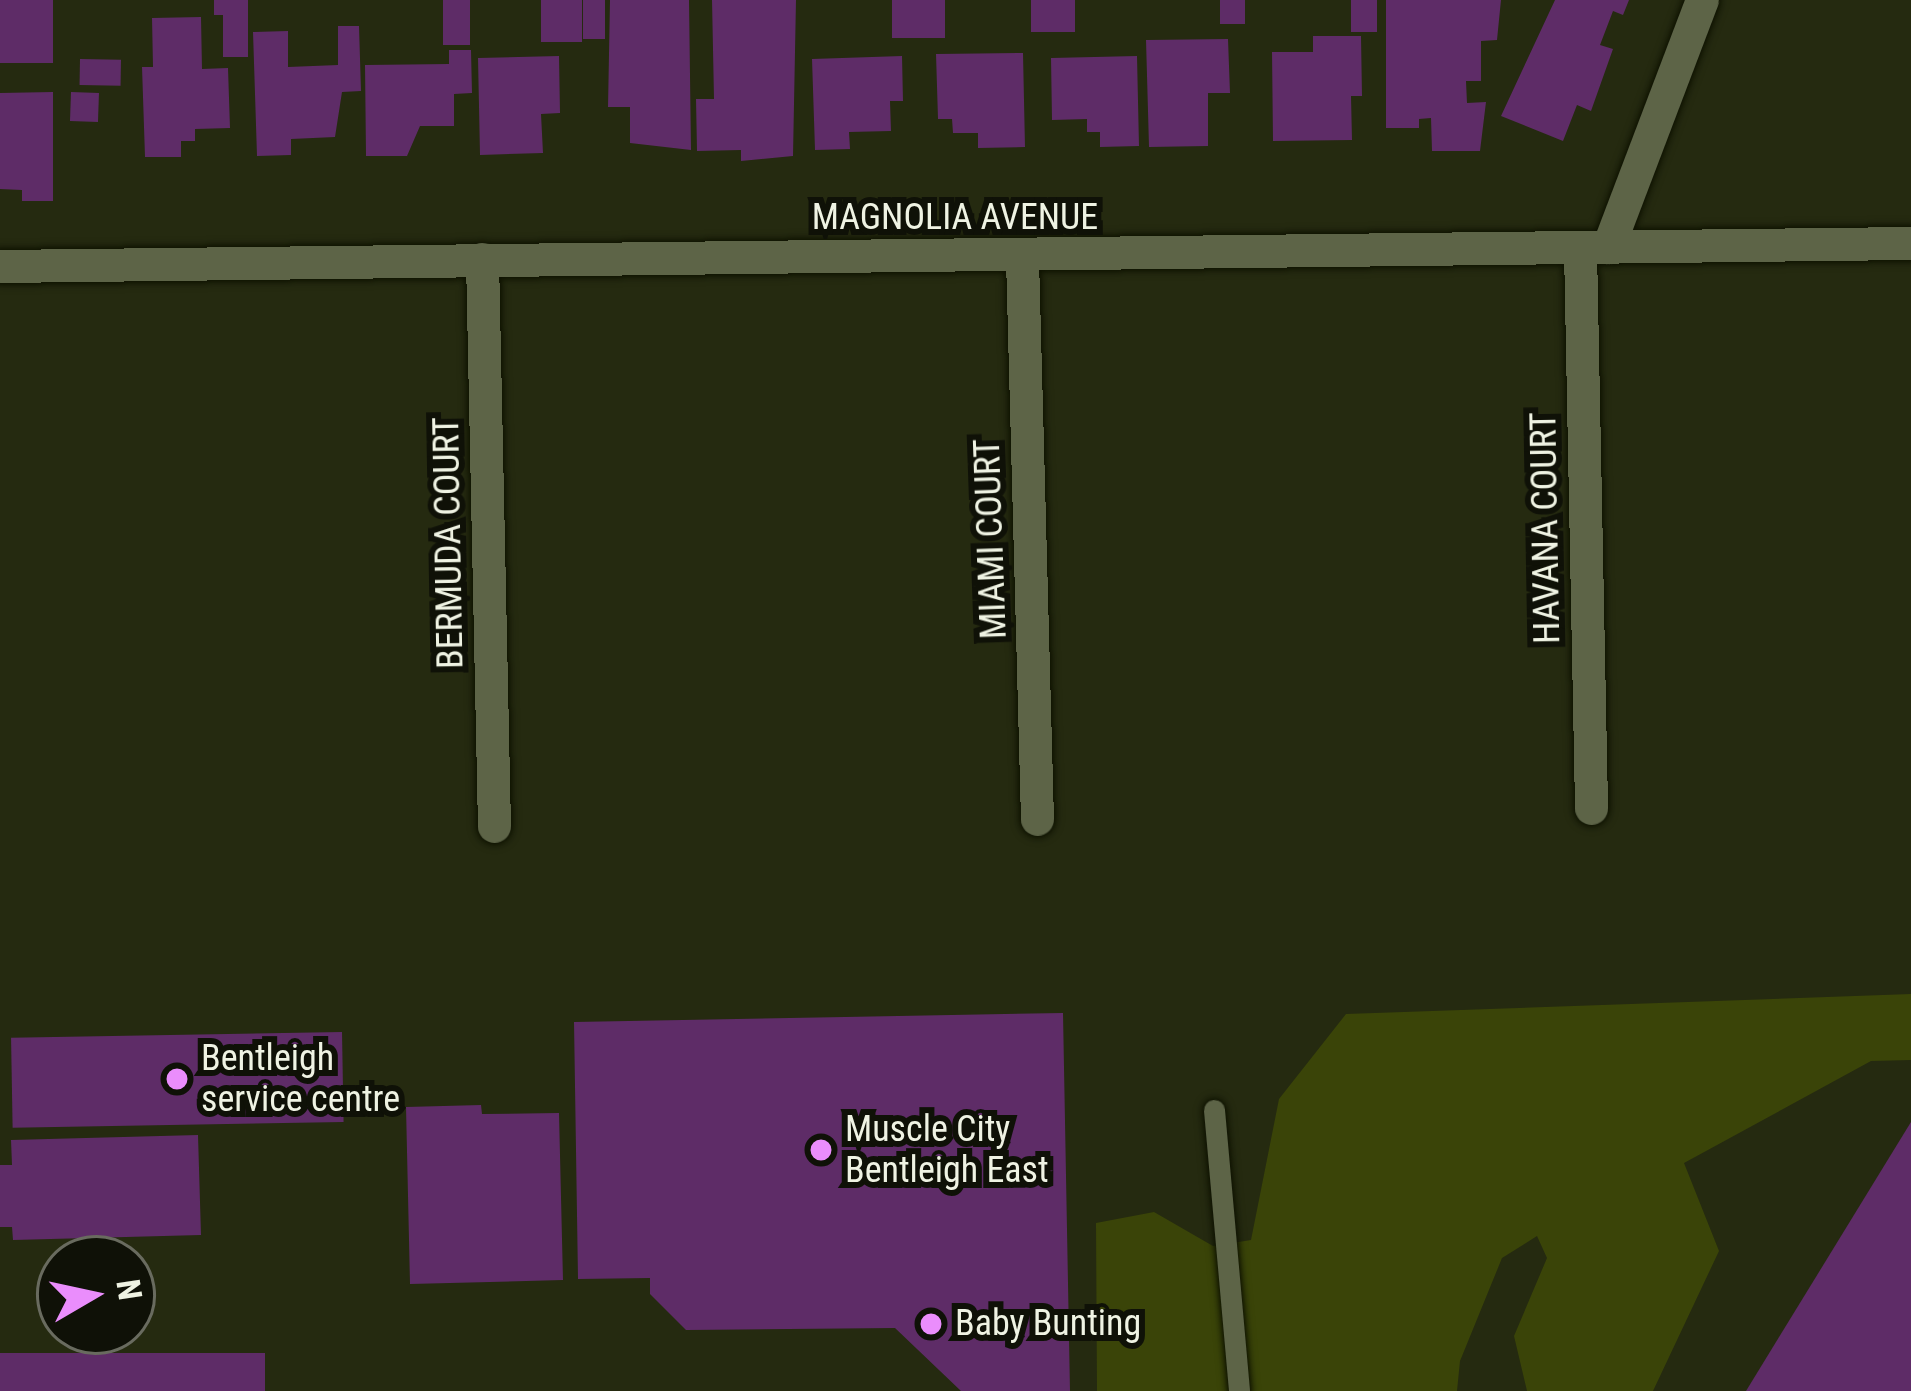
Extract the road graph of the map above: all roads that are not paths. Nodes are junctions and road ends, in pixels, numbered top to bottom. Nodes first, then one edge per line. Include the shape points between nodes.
1 (1702, 0) edge
2 (1911, 243) edge
3 (1594, 248) junction
4 (1022, 258) junction
5 (482, 260) junction
6 (0, 266) edge
7 (1591, 808) dead end
8 (1037, 818) dead end
9 (494, 826) dead end
10 (1214, 1109) dead end
11 (1239, 1391) edge

1 - 3 street
2 - 3 street, MAGNOLIA AVENUE
3 - 4 street, MAGNOLIA AVENUE
3 - 7 street, HAVANA COURT
4 - 5 street, MAGNOLIA AVENUE
4 - 8 street, MIAMI COURT
5 - 6 street, MAGNOLIA AVENUE
5 - 9 street, BERMUDA COURT
10 - 11 lane

